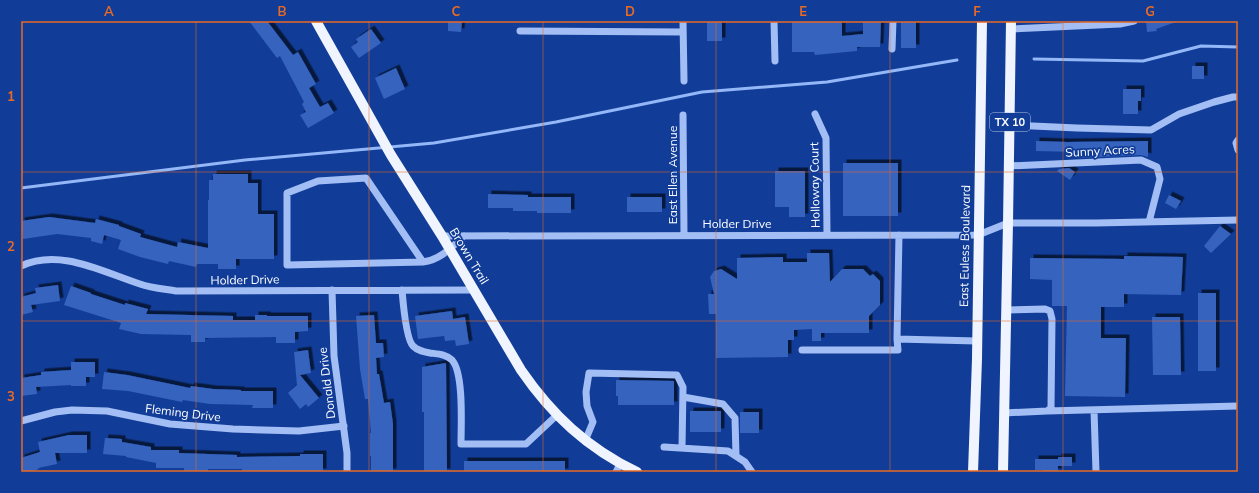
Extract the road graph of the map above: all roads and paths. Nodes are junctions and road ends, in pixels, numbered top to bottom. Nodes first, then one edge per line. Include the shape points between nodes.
1 (316, 21) edge
2 (683, 21) edge
3 (774, 21) edge
4 (893, 21) edge
5 (982, 21) edge
6 (1134, 21) edge
7 (1011, 25) edge
8 (520, 31) dead end
9 (683, 32) junction
10 (892, 49) dead end
11 (775, 61) dead end
12 (684, 81) dead end
13 (1238, 97) edge
14 (815, 114) dead end
15 (683, 115) dead end
16 (1010, 125) junction
17 (1238, 140) edge
18 (1238, 150) edge
19 (1009, 166) junction
20 (1238, 220) edge
21 (1149, 222) junction
22 (1008, 223) junction
23 (827, 234) junction
24 (684, 235) junction
25 (899, 235) junction
26 (978, 235) junction
27 (442, 236) junction
28 (464, 236) junction
29 (450, 249) junction
30 (423, 262) junction
31 (21, 266) edge
32 (332, 290) junction
33 (402, 290) junction
34 (474, 290) junction
35 (1006, 310) junction
36 (897, 339) junction
37 (977, 341) junction
38 (802, 350) dead end
39 (683, 397) junction
40 (1238, 406) edge
41 (1094, 410) junction
42 (1047, 411) junction
43 (1004, 413) junction
44 (557, 415) junction
45 (21, 421) edge
46 (344, 426) junction
47 (585, 441) junction
48 (664, 447) dead end
49 (682, 448) junction
50 (736, 456) junction
51 (618, 468) edge
52 (347, 472) edge
53 (637, 472) edge
54 (752, 472) edge
55 (973, 472) edge
56 (1003, 472) edge
57 (1096, 472) edge

1 - 27 main road, Brown Trail via 391,155
2 - 9 street
3 - 11 street
4 - 10 street
5 - 26 main road, East Euless Boulevard / TX 10
6 - 7 street via 1120,24
7 - 16 main road, TX 10
8 - 9 street
9 - 12 street
13 - 16 street via 1179,114 1151,130
14 - 23 street, Holloway Court via 826,138
15 - 24 street, East Ellen Avenue
16 - 19 main road, TX 10
17 - 18 street
19 - 21 street, Sunny Acres via 1141,160 1157,167 1160,179
19 - 22 main road, TX 10
20 - 21 street
21 - 22 street
22 - 26 street, Holder Drive
22 - 35 main road, TX 10
23 - 24 street, Holder Drive
23 - 25 street, Holder Drive
24 - 28 street, Holder Drive
25 - 26 street, Holder Drive
25 - 36 street
26 - 37 main road, East Euless Boulevard / TX 10
27 - 28 street, Holder Drive
27 - 29 main road, Brown Trail
28 - 29 street
29 - 30 street via 431,261
29 - 34 main road, Brown Trail
30 - 30 street via 366,178 318,181 286,193 287,265
31 - 32 street, Holder Drive via 39,260 56,259 74,262 142,285 176,291
32 - 33 street, Holder Drive
32 - 46 street, Donald Drive via 334,356
33 - 34 street, Holder Drive
33 - 44 street via 409,338 413,346 421,352 443,354 452,360 457,368 461,444 526,444
34 - 44 main road, Brown Trail via 521,370
35 - 42 street via 1050,311 1051,408
35 - 43 main road, TX 10
36 - 37 street
36 - 38 street via 898,350
37 - 55 main road, East Euless Boulevard / TX 10
39 - 47 street via 683,387 676,375 589,373 587,406 593,422
39 - 49 street
39 - 50 street via 723,404 735,418
40 - 41 street
41 - 42 street
41 - 57 street
42 - 43 street
43 - 56 main road, TX 10
44 - 47 main road, Brown Trail
45 - 46 street, Fleming Drive via 72,410 107,411 170,424 227,429 299,431
46 - 52 street, Donald Drive
47 - 51 main road, Brown Trail
48 - 49 street
49 - 50 street via 728,451
50 - 54 street via 745,462
51 - 53 main road, Brown Trail

